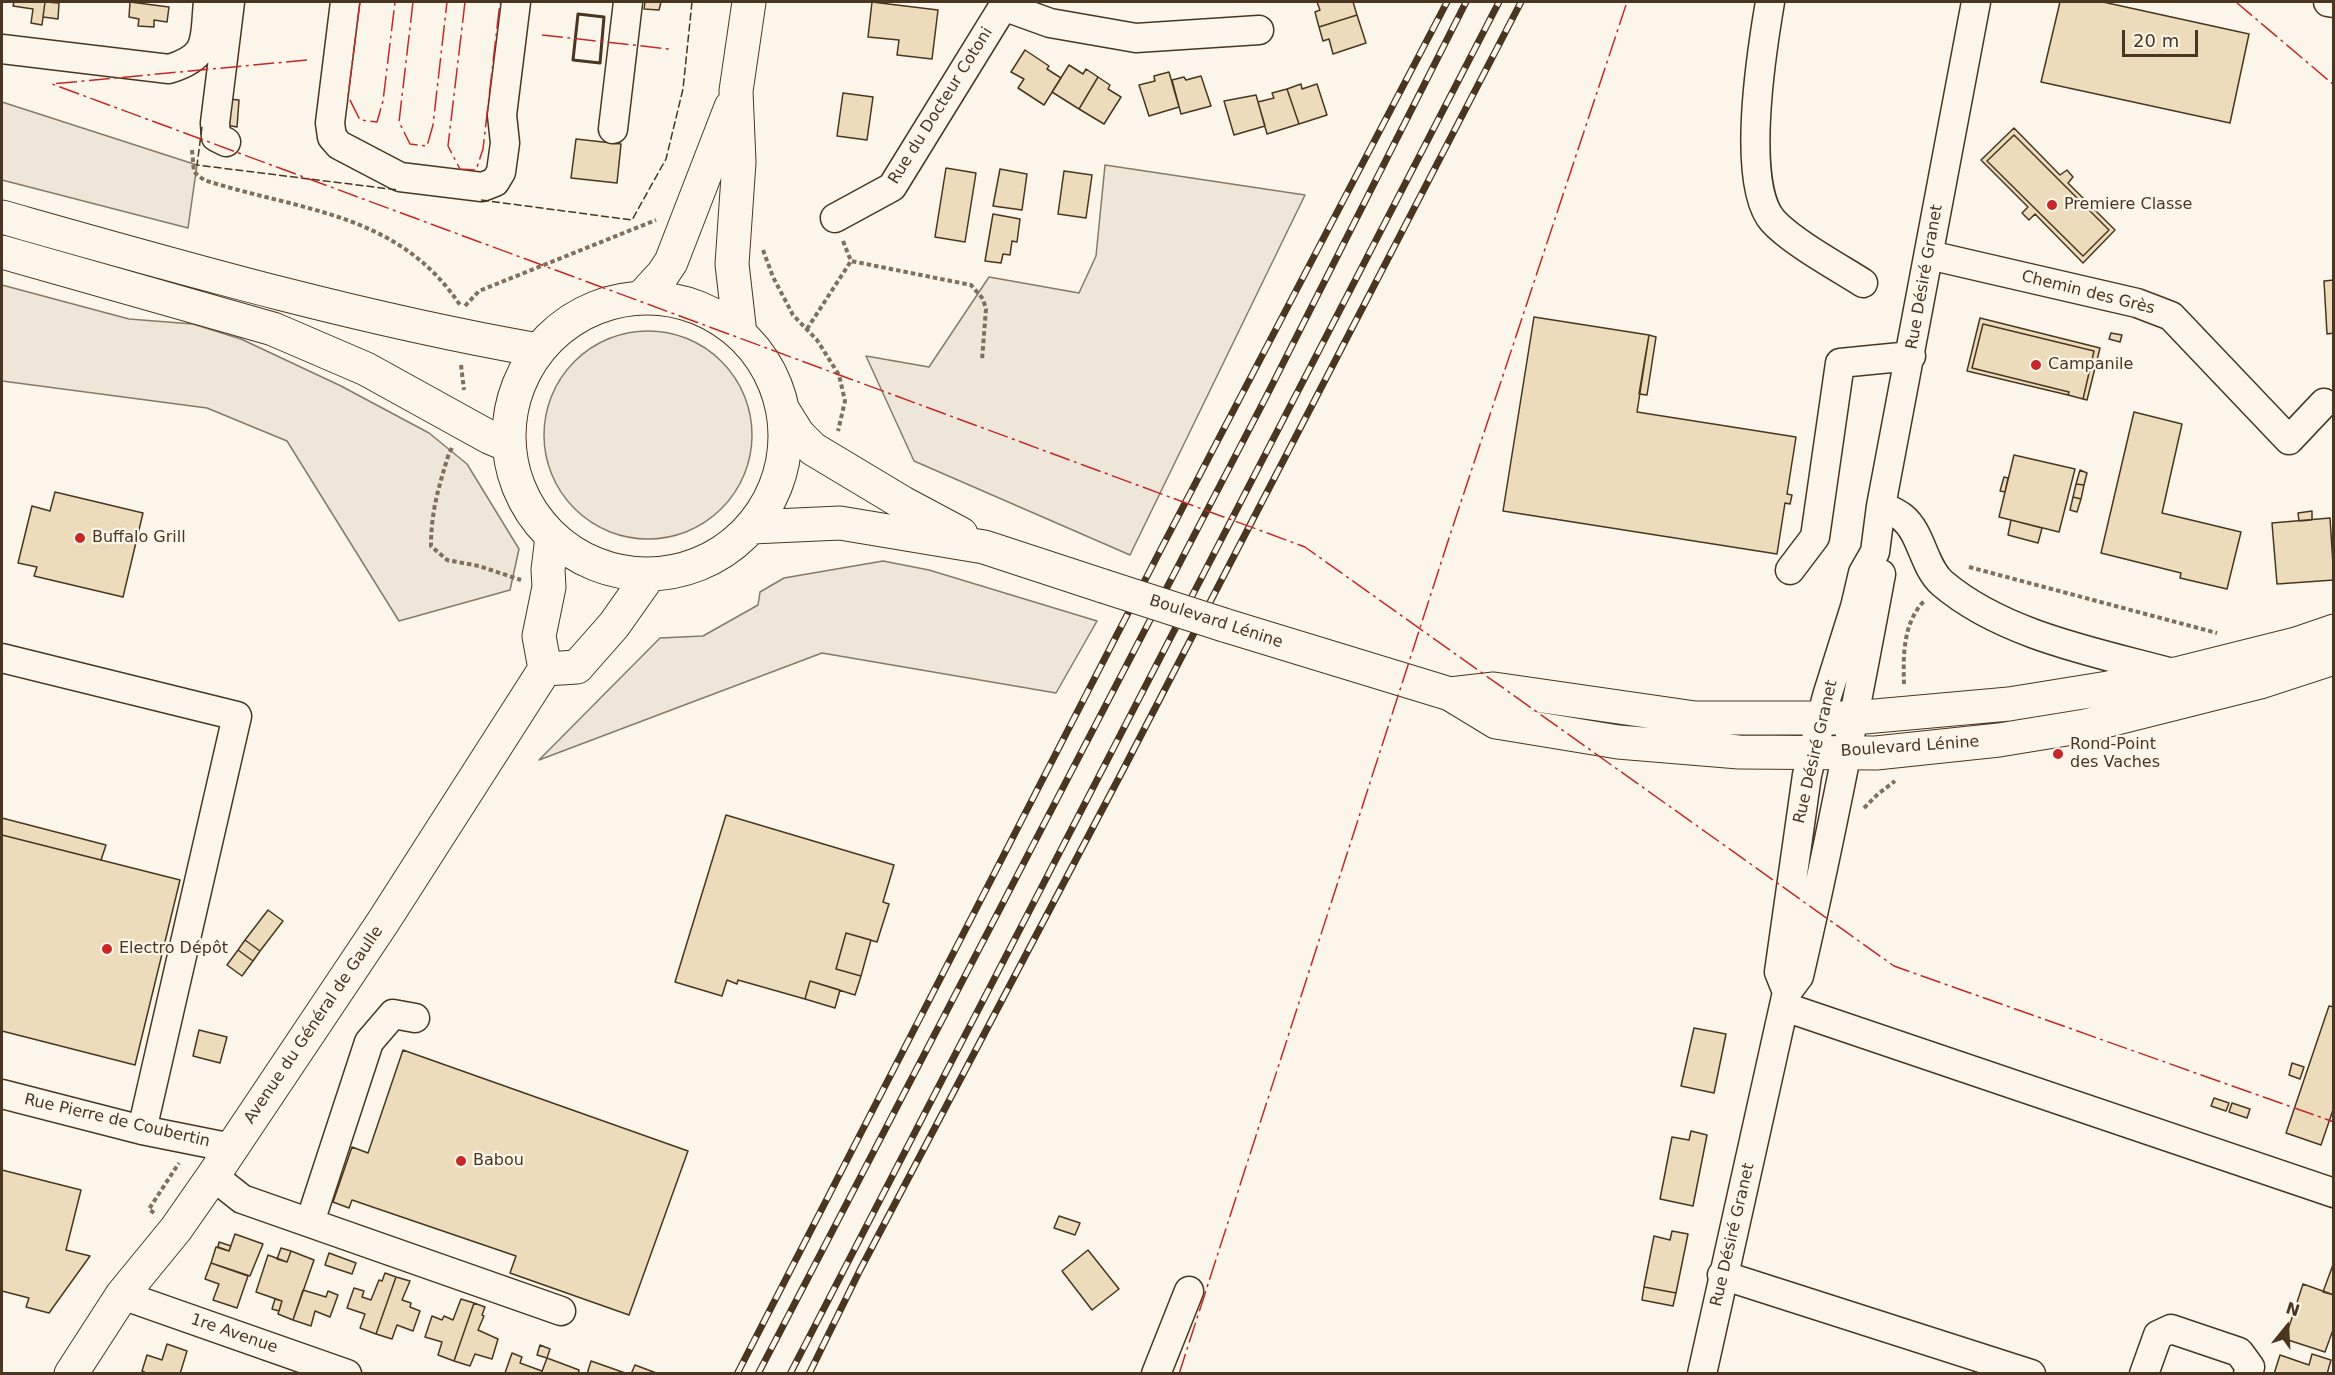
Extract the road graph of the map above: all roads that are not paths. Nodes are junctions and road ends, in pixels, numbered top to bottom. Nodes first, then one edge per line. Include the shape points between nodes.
1 (208, 2) edge
2 (231, 2) edge
3 (345, 2) edge
4 (516, 2) edge
5 (628, 2) edge
6 (749, 2) edge
7 (1770, 2) edge
8 (1976, 2) edge
9 (2328, 2) edge
10 (2334, 3) edge
11 (1005, 4) edge
12 (1259, 30) dead end
13 (2, 49) edge
14 (736, 91) junction
15 (613, 129) dead end
16 (226, 142) dead end
17 (2, 217) edge
18 (835, 218) road end
19 (2, 252) edge
20 (1929, 255) junction
21 (1863, 284) dead end
22 (641, 298) junction
23 (740, 334) junction
24 (538, 350) junction
25 (1911, 356) junction
26 (2324, 403) dead end
27 (783, 410) junction
28 (508, 445) junction
29 (1881, 506) junction
30 (752, 527) junction
31 (552, 537) junction
32 (984, 547) junction
33 (1790, 570) dead end
34 (650, 574) junction
35 (2334, 631) edge
36 (2334, 657) edge
37 (2, 658) edge
38 (545, 669) junction
39 (2176, 674) junction
40 (1450, 694) junction
41 (1837, 718) junction
42 (1813, 752) junction
43 (1846, 753) junction
44 (1786, 999) junction
45 (415, 1018) dead end
46 (2, 1094) edge
47 (142, 1130) junction
48 (232, 1148) junction
49 (213, 1176) junction
50 (2334, 1193) edge
51 (310, 1222) junction
52 (1722, 1275) junction
53 (1189, 1291) dead end
54 (122, 1295) junction
55 (561, 1311) dead end
56 (71, 1374) edge
57 (346, 1374) edge
58 (1156, 1374) edge
59 (1702, 1374) edge
60 (2031, 1374) edge
61 (2144, 1374) edge
62 (2248, 1374) edge

1 - 13 street via 203,47 189,63 169,69
2 - 16 street via 215,123 216,137
3 - 4 street via 330,123 332,137 339,145 400,177 482,188 495,182 501,172 505,143 502,115
5 - 15 street
6 - 14 main road
7 - 21 street via 1759,78 1755,154 1759,196 1772,220
8 - 20 street, Rue Désiré Granet
9 - 10 street
11 - 12 street via 1050,23 1136,38
11 - 18 street, Rue du Docteur Cotoni via 892,188
14 - 22 main road via 671,262
14 - 23 main road via 739,162 732,264
17 - 24 main road via 368,315
19 - 28 main road via 273,329 366,369
20 - 25 street, Rue Désiré Granet
20 - 26 street, Chemin des Grès via 2137,303 2171,316 2289,440
22 - 23 main road via 692,305
22 - 24 main road via 612,302 584,313 559,329
23 - 27 main road via 771,374
24 - 28 main road via 515,393
25 - 29 street, Rue Désiré Granet
25 - 33 street via 1840,363 1815,537
27 - 30 main road via 783,467 772,497
27 - 32 main road, Boulevard Lénine via 813,449
28 - 31 main road via 520,492
29 - 39 street via 1911,526 1940,581 1993,617 2058,642
29 - 41 street, Rue Désiré Granet via 1875,552 1881,574
30 - 32 main road, Boulevard Lénine via 840,523
30 - 34 main road via 707,561 679,571
31 - 34 main road via 593,564 621,572
31 - 38 main road via 549,588 539,636
32 - 40 main road, Boulevard Lénine, bridge
34 - 38 main road via 614,625 577,667
35 - 39 main road, Boulevard Lénine
36 - 43 main road, Boulevard Lénine via 2260,682 2085,726 1918,750
37 - 47 street via 237,716
38 - 48 main road, Avenue du Général de Gaulle
39 - 41 main road, Boulevard Lénine via 2009,704
40 - 41 main road, Boulevard Lénine via 1494,689 1695,718
40 - 42 main road, Boulevard Lénine via 1496,722 1618,742 1738,752
41 - 42 street, Rue Désiré Granet
41 - 43 street, Rue Désiré Granet
42 - 43 main road, Boulevard Lénine
42 - 44 street, Rue Désiré Granet via 1797,828 1779,972
43 - 44 street, Rue Désiré Granet via 1799,976
44 - 50 street
44 - 52 street, Rue Désiré Granet
45 - 51 street via 393,1014 369,1042
46 - 47 street, Rue Pierre de Coubertin
47 - 48 street, Rue Pierre de Coubertin
48 - 49 main road, Avenue du Général de Gaulle
49 - 51 street via 242,1199
49 - 54 main road, Avenue du Général de Gaulle
51 - 55 street
52 - 59 street, Rue Désiré Granet
52 - 60 street
53 - 58 street
54 - 56 main road, Avenue du Général de Gaulle
54 - 57 street, 1re Avenue
61 - 62 street via 2158,1335 2171,1329 2239,1352 2250,1367

